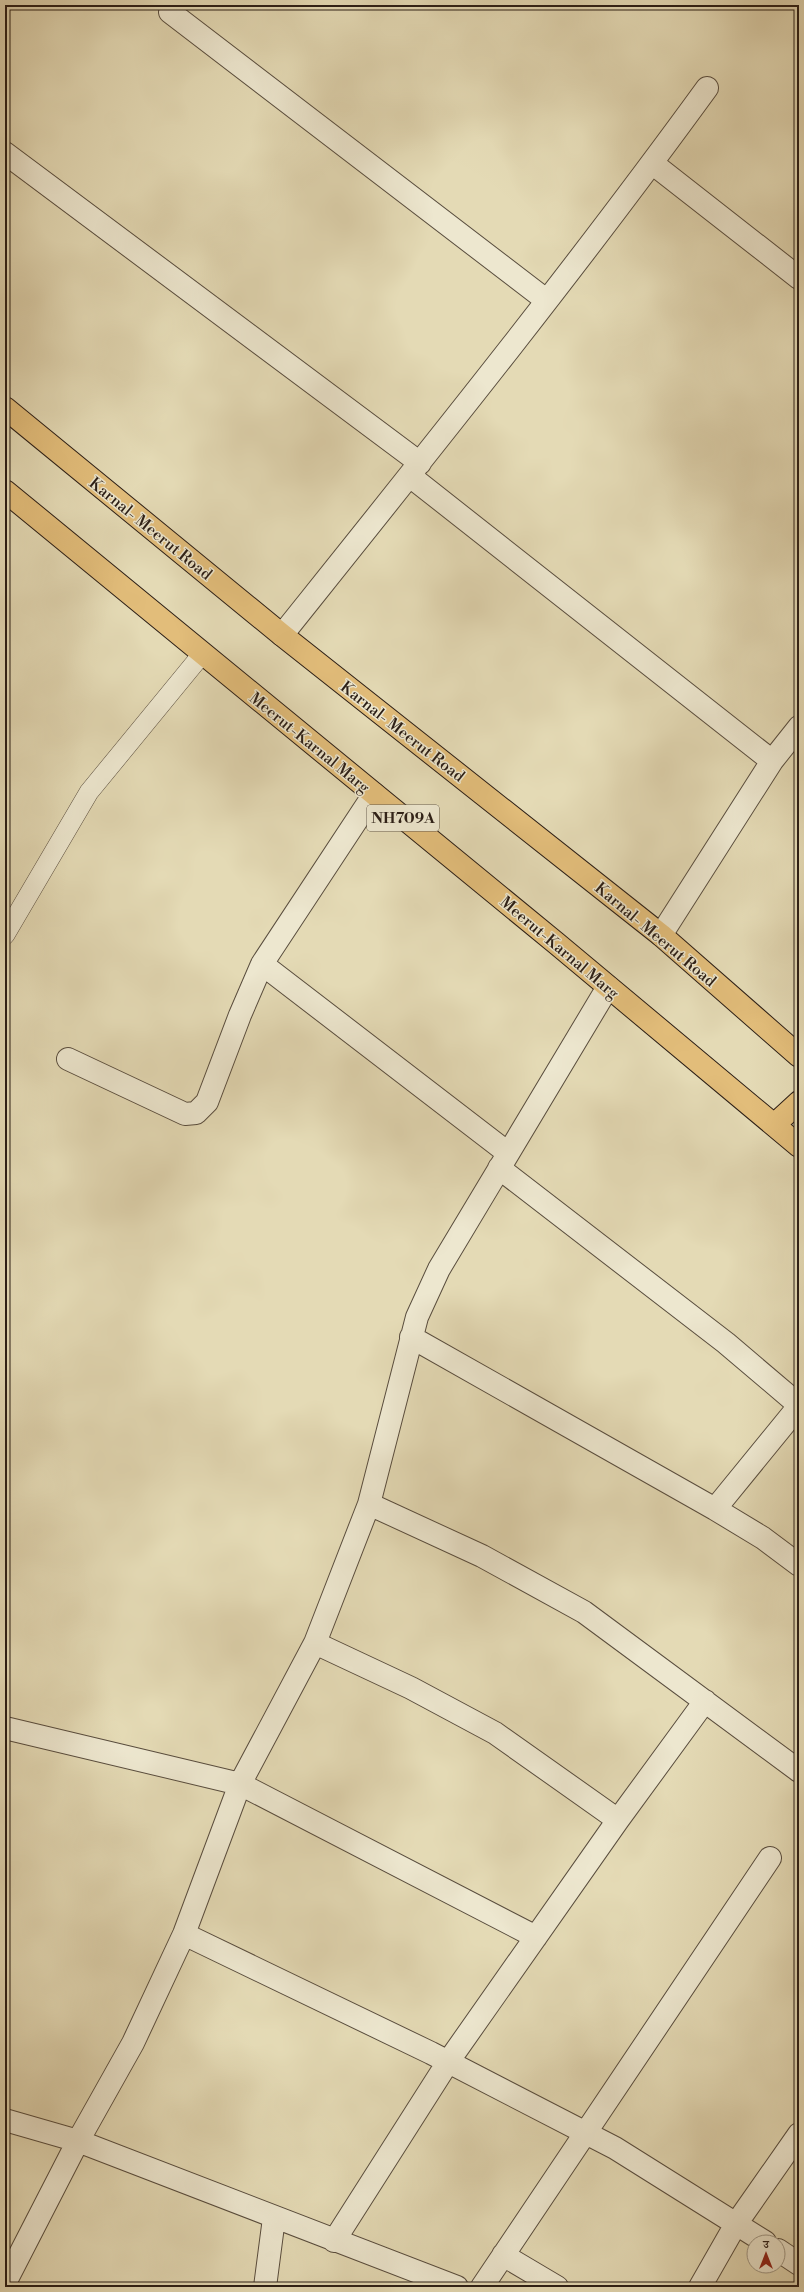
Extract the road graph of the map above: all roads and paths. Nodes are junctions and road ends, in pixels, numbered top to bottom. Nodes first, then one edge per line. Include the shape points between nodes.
1 (170, 12) dead end
2 (707, 88) dead end
3 (5, 153) edge
4 (652, 163) junction
5 (799, 278) edge
6 (546, 300) junction
7 (5, 408) edge
8 (415, 470) junction
9 (5, 491) edge
10 (282, 635) junction
11 (203, 653) junction
12 (799, 727) edge
13 (772, 761) junction
14 (374, 794) junction
15 (5, 935) edge
16 (661, 935) junction
17 (262, 964) junction
18 (608, 987) junction
19 (799, 1056) edge
20 (68, 1059) dead end
21 (799, 1102) edge
22 (774, 1125) junction
23 (799, 1146) edge
24 (504, 1160) junction
25 (412, 1337) junction
26 (799, 1406) edge
27 (369, 1504) junction
28 (715, 1509) junction
29 (799, 1565) edge
30 (314, 1643) junction
31 (705, 1700) junction
32 (5, 1728) edge
33 (799, 1771) edge
34 (240, 1784) junction
35 (618, 1820) junction
36 (770, 1858) dead end
37 (184, 1934) junction
38 (536, 1937) junction
39 (448, 2062) junction
40 (5, 2120) edge
41 (585, 2132) junction
42 (799, 2134) edge
43 (78, 2141) junction
44 (274, 2218) junction
45 (736, 2224) junction
46 (752, 2234) edge
47 (334, 2241) junction
48 (786, 2255) edge
49 (503, 2256) junction
50 (799, 2264) edge
51 (5, 2283) edge
52 (265, 2287) edge
53 (457, 2287) edge
54 (482, 2287) edge
55 (557, 2287) edge
56 (700, 2287) edge

1 - 6 street
2 - 4 street
3 - 8 street
4 - 5 street
4 - 6 street
6 - 8 street
7 - 10 highway, Karnal- Meerut Road
8 - 10 street
8 - 13 street
9 - 11 highway, Meerut-Karnal Marg / NH709A
10 - 16 highway, Karnal- Meerut Road
11 - 14 highway, Meerut-Karnal Marg / NH709A
11 - 15 lane via 90,792
12 - 13 street
13 - 16 street
14 - 17 street
14 - 18 highway, Meerut-Karnal Marg / NH709A
16 - 19 highway, Karnal- Meerut Road
17 - 20 street via 207,1102 196,1113 185,1114
17 - 24 street
18 - 22 highway, Meerut-Karnal Marg / NH709A
18 - 24 street
21 - 22 highway
22 - 23 highway, Meerut-Karnal Marg / NH709A
24 - 25 street via 439,1269 417,1317
24 - 26 street
25 - 27 street
25 - 28 street
26 - 28 street
27 - 30 street
27 - 31 street via 482,1556 584,1612
28 - 29 street via 763,1538
30 - 34 street
30 - 35 street via 411,1688 495,1733
31 - 33 street
31 - 35 street
32 - 34 street
34 - 37 street
34 - 38 street
35 - 38 street
36 - 41 street
37 - 39 street
37 - 43 street via 133,2043
38 - 39 street
39 - 41 street
39 - 47 street
40 - 43 street
41 - 45 street
41 - 49 street
42 - 45 street
43 - 44 street
43 - 51 street
44 - 47 street
44 - 52 street
45 - 46 street
45 - 56 street
47 - 53 street
48 - 50 street
49 - 54 street
49 - 55 street

